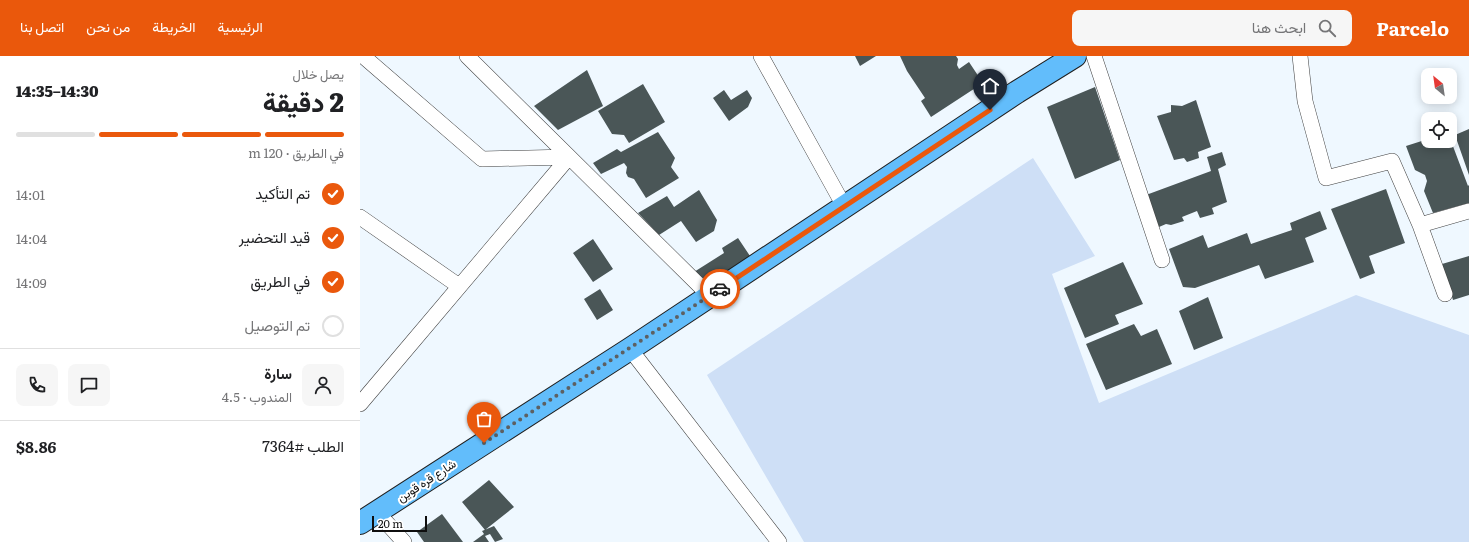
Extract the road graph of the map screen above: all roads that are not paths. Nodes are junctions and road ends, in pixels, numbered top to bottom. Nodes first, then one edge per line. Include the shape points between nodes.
1 (363, 56) edge
2 (467, 56) edge
3 (761, 56) edge
4 (1075, 56) edge
5 (1094, 56) edge
6 (1300, 56) edge
7 (569, 157) junction
8 (844, 206) junction
9 (1469, 211) edge
10 (360, 217) edge
11 (1420, 225) junction
12 (1162, 260) dead end
13 (459, 286) junction
14 (1445, 294) dead end
15 (710, 296) junction
16 (630, 349) junction
17 (361, 400) edge
18 (368, 518) edge
19 (404, 542) edge
20 (779, 542) edge

1 - 7 street via 482,159
2 - 7 street
3 - 8 street
4 - 8 main road, شارع قره قوين
5 - 12 street
6 - 11 street via 1305,101 1326,178 1392,161
7 - 13 street
7 - 15 street
8 - 15 main road, شارع قره قوين
9 - 11 street
10 - 13 street
11 - 14 street
13 - 17 street
15 - 16 main road, شارع قره قوين
16 - 18 main road, شارع قره قوين
16 - 20 street
18 - 19 street

